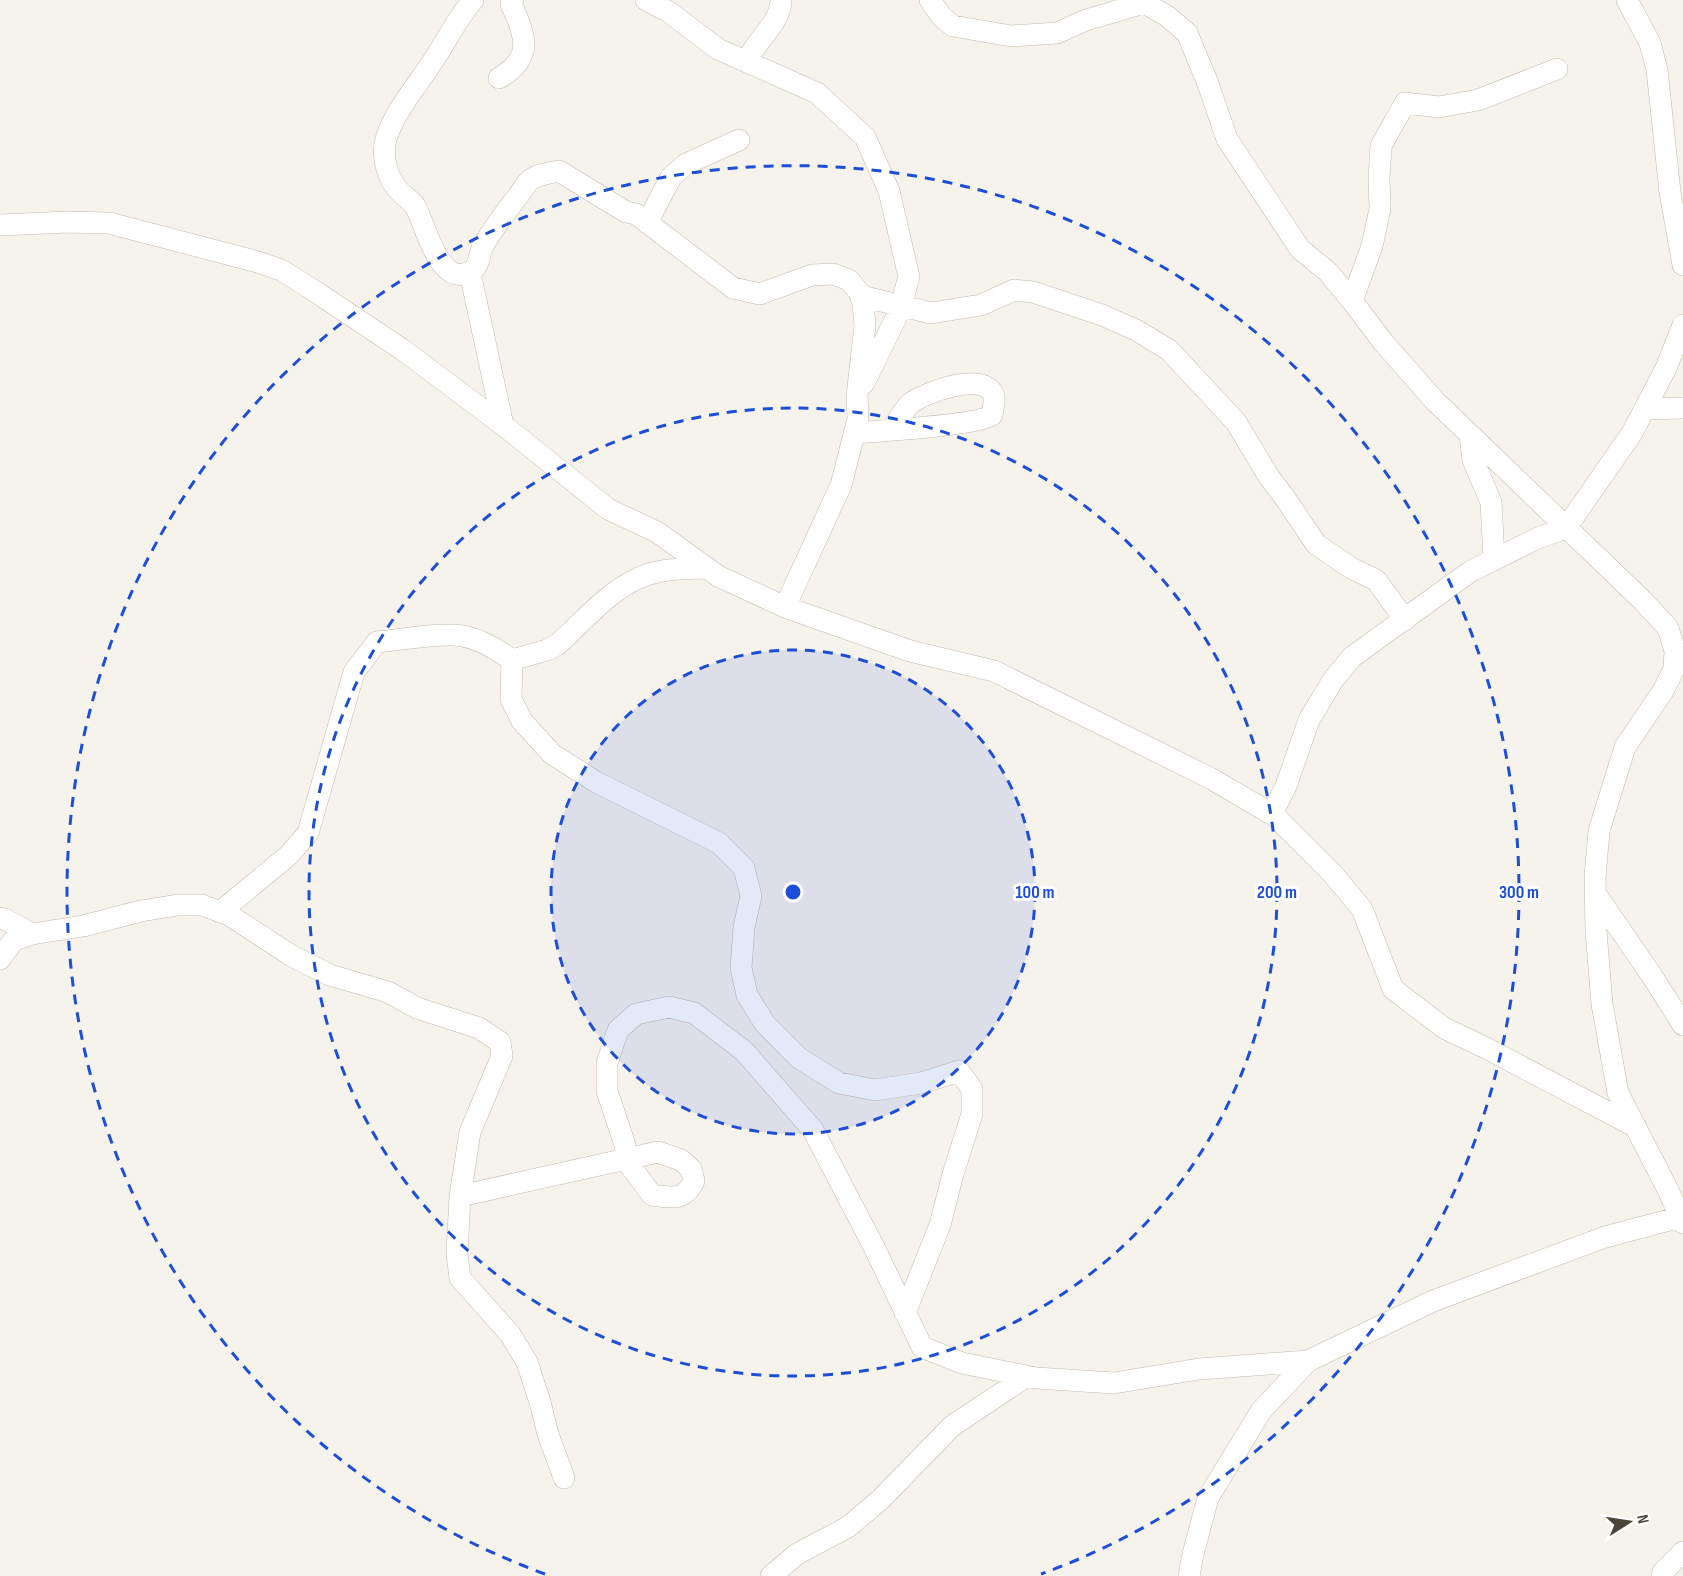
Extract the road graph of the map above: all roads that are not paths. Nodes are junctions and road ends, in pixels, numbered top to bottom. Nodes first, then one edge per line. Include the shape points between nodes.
1 (473, 0) edge
2 (513, 0) edge
3 (646, 0) edge
4 (781, 0) edge
5 (930, 0) edge
6 (1627, 0) edge
7 (1141, 1) edge
8 (747, 62) junction
9 (1557, 69) dead end
10 (499, 78) dead end
11 (739, 140) dead end
12 (647, 223) junction
13 (0, 225) edge
14 (1683, 265) edge
15 (470, 273) junction
16 (861, 296) junction
17 (1352, 301) junction
18 (902, 306) junction
19 (1683, 325) edge
20 (857, 396) junction
21 (1683, 408) edge
22 (1646, 409) junction
23 (503, 425) junction
24 (892, 429) dead end
25 (854, 433) junction
26 (1470, 435) junction
27 (1566, 528) junction
28 (1494, 559) junction
29 (707, 568) junction
30 (785, 607) junction
31 (1405, 620) junction
32 (512, 660) junction
33 (1272, 814) junction
34 (1595, 893) junction
35 (219, 912) junction
36 (2, 917) edge
37 (33, 934) junction
38 (0, 958) edge
39 (1683, 1025) edge
40 (1636, 1127) junction
41 (460, 1196) junction
42 (1682, 1220) edge
43 (905, 1313) junction
44 (1308, 1361) junction
45 (1027, 1376) junction
46 (564, 1478) dead end
47 (1683, 1552) edge
48 (771, 1576) edge
49 (1189, 1576) edge
50 (1662, 1576) edge

1 - 15 street via 397,116 385,147 388,175 415,205 438,257 449,270
2 - 10 street via 524,46 520,62
3 - 8 street via 669,12 718,49
4 - 8 street via 776,20
5 - 7 street via 953,26 1011,36 1057,33
6 - 14 street via 1650,43 1657,70 1670,192
7 - 17 street via 1187,33 1227,139 1300,249 1328,272
8 - 18 street via 817,93 866,137 889,191 909,277
9 - 17 street via 1478,100 1439,107 1405,103 1381,146 1380,210
11 - 12 street via 686,164 671,177
12 - 15 street via 560,171 542,174 530,181 499,221
12 - 16 street via 733,288 759,294 812,274 833,274 849,280
13 - 23 street via 109,223 281,270 404,350
15 - 23 street
16 - 18 street
16 - 20 street via 864,326
17 - 26 street via 1383,342
18 - 20 street
18 - 31 street via 931,313 981,304 1014,290 1033,292 1121,323 1168,350 1236,422 1316,544 1376,580
19 - 22 street
20 - 25 street
21 - 22 street
22 - 27 street
23 - 29 street via 608,509 657,532
24 - 25 street
25 - 30 street via 841,485
26 - 27 street
26 - 28 street via 1473,460 1491,502
27 - 28 street
27 - 34 street via 1668,628 1675,651 1671,677 1625,747 1599,831
28 - 31 street via 1471,571
29 - 30 street
29 - 32 street via 673,569 640,577 612,595 557,645
30 - 33 street via 910,651 994,671 1210,778
31 - 33 street via 1352,657 1333,680 1309,720
32 - 35 street via 477,640 453,635 377,642 354,672 308,833 290,855
32 - 43 street via 511,699 522,721 552,754 596,782 719,843 744,868 751,896 741,968 747,995 765,1024 799,1058 838,1083 874,1089 921,1083 959,1071 972,1089 972,1114 940,1225
33 - 40 street via 1304,843 1362,909 1394,990 1444,1028
34 - 39 street
34 - 40 street via 1602,1004 1618,1094
35 - 37 street via 202,905 178,905
35 - 41 street via 330,975 388,992 417,1008 479,1028 500,1042 502,1056 470,1132
36 - 37 street
37 - 38 street via 14,940
40 - 42 street
41 - 43 street via 625,1159 625,1144 607,1091 607,1063 618,1030 636,1014 669,1007 694,1013 744,1051 813,1130
41 - 46 street via 460,1278 510,1334 526,1362
42 - 44 street via 1605,1237 1432,1301
43 - 45 street via 922,1347 962,1364
44 - 45 street via 1199,1369 1114,1383
44 - 49 street via 1261,1411 1208,1498
45 - 48 street via 952,1426 848,1527 796,1554
47 - 50 street

